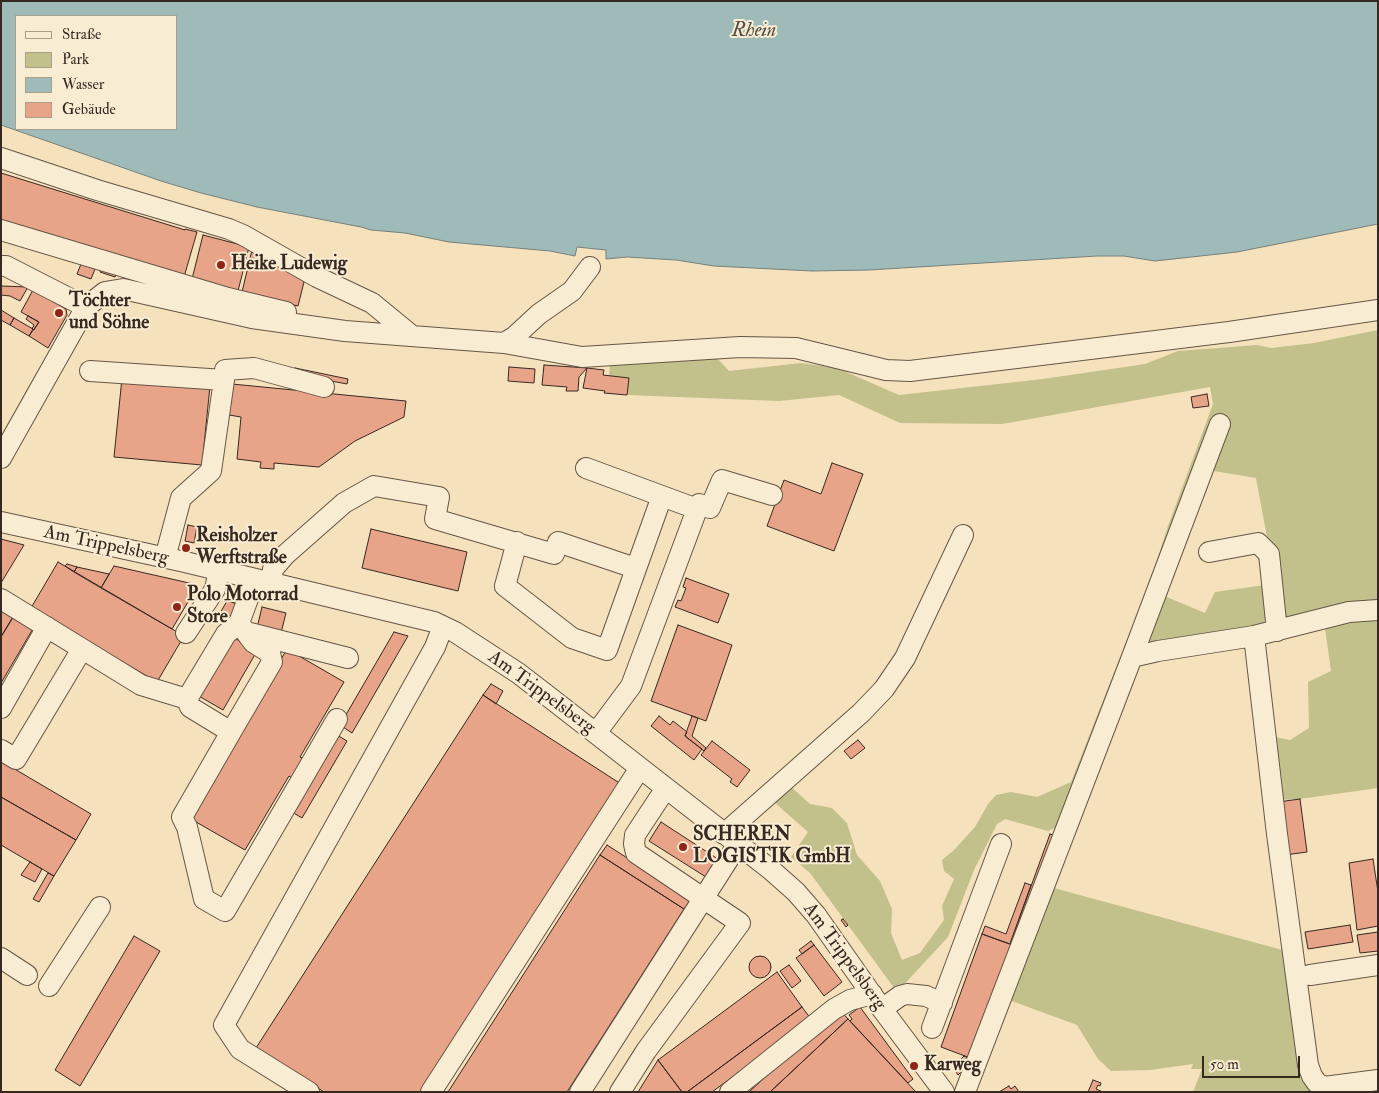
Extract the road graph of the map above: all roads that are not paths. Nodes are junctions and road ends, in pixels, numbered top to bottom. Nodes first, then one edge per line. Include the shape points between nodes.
1 (1, 158) edge
2 (1, 230) edge
3 (4, 266) edge
4 (590, 267) dead end
5 (86, 307) junction
6 (1378, 310) edge
7 (345, 331) junction
8 (411, 335) junction
9 (504, 343) junction
10 (90, 371) dead end
11 (224, 380) junction
12 (324, 387) dead end
13 (1220, 424) dead end
14 (1, 458) edge
15 (586, 468) dead end
16 (772, 495) dead end
17 (662, 496) junction
18 (697, 510) junction
19 (1, 522) edge
20 (963, 535) dead end
21 (517, 542) junction
22 (1209, 552) dead end
23 (165, 558) junction
24 (636, 568) junction
25 (218, 571) junction
26 (263, 582) junction
27 (1, 599) edge
28 (1378, 610) edge
29 (443, 626) junction
30 (243, 627) junction
31 (47, 628) junction
32 (1277, 630) junction
33 (186, 633) dead end
34 (1254, 636) junction
35 (82, 648) junction
36 (1132, 657) junction
37 (348, 658) dead end
38 (187, 699) junction
39 (1, 708) edge
40 (337, 719) dead end
41 (231, 732) junction
42 (596, 733) junction
43 (1, 750) edge
44 (640, 768) junction
45 (666, 788) junction
46 (731, 839) junction
47 (1001, 844) dead end
48 (704, 898) junction
49 (100, 907) dead end
50 (1, 958) edge
51 (1378, 965) edge
52 (27, 974) dead end
53 (1310, 975) dead end
54 (49, 986) dead end
55 (877, 1002) junction
56 (942, 1003) junction
57 (932, 1028) dead end
58 (1378, 1080) edge
59 (309, 1092) edge
60 (431, 1092) edge
61 (580, 1092) edge
62 (620, 1092) edge
63 (730, 1092) edge
64 (944, 1092) edge
65 (965, 1092) edge

1 - 8 street via 243,235 317,277 372,303
2 - 7 street
3 - 5 street
4 - 9 street via 572,291
5 - 7 street via 104,292 123,289 252,318
5 - 14 street
6 - 9 street via 1229,332 910,371 886,370 796,348 740,347 582,357
7 - 8 street
8 - 9 street
10 - 11 street
11 - 12 street via 225,370 254,368
11 - 23 street via 212,471 181,498
13 - 36 street
15 - 17 street
16 - 18 street via 722,480 710,508 699,504
17 - 18 street
17 - 24 street
18 - 42 street via 631,686
19 - 23 street, Am Trippelsberg
20 - 46 street via 905,658 884,689
21 - 24 street via 554,554 558,542
21 - 24 street via 505,586 572,638 607,650
21 - 26 street via 435,519 439,497 374,486 344,503 285,556
22 - 32 street via 1258,542 1269,554
23 - 25 street, Am Trippelsberg
25 - 26 street, Am Trippelsberg
25 - 33 street via 215,589
26 - 29 street, Am Trippelsberg
26 - 30 street
27 - 31 street
28 - 32 street via 1349,612
29 - 42 street, Am Trippelsberg via 518,674
29 - 59 street via 435,647 224,1025 240,1049
30 - 37 street
30 - 38 street via 226,634
30 - 41 street via 253,642 270,653 272,662
31 - 35 street
31 - 39 street
32 - 34 street
34 - 36 street
34 - 58 street via 1308,1065 1312,1076 1324,1087
35 - 38 street via 141,685
35 - 43 street via 16,760
36 - 65 street
38 - 41 street via 190,706
40 - 41 street via 225,911 204,900 182,818
42 - 44 street, Am Trippelsberg
44 - 45 street, Am Trippelsberg
44 - 60 street
45 - 46 street, Am Trippelsberg
45 - 48 street via 634,835 634,850
46 - 48 street
46 - 55 street, Am Trippelsberg via 796,892 816,914
47 - 56 street
48 - 61 street
48 - 62 street via 740,922
49 - 54 street
50 - 52 street
51 - 53 street
55 - 56 street via 906,994 926,996
55 - 63 street via 850,1000 834,1009
55 - 64 street, Am Trippelsberg
56 - 57 street

